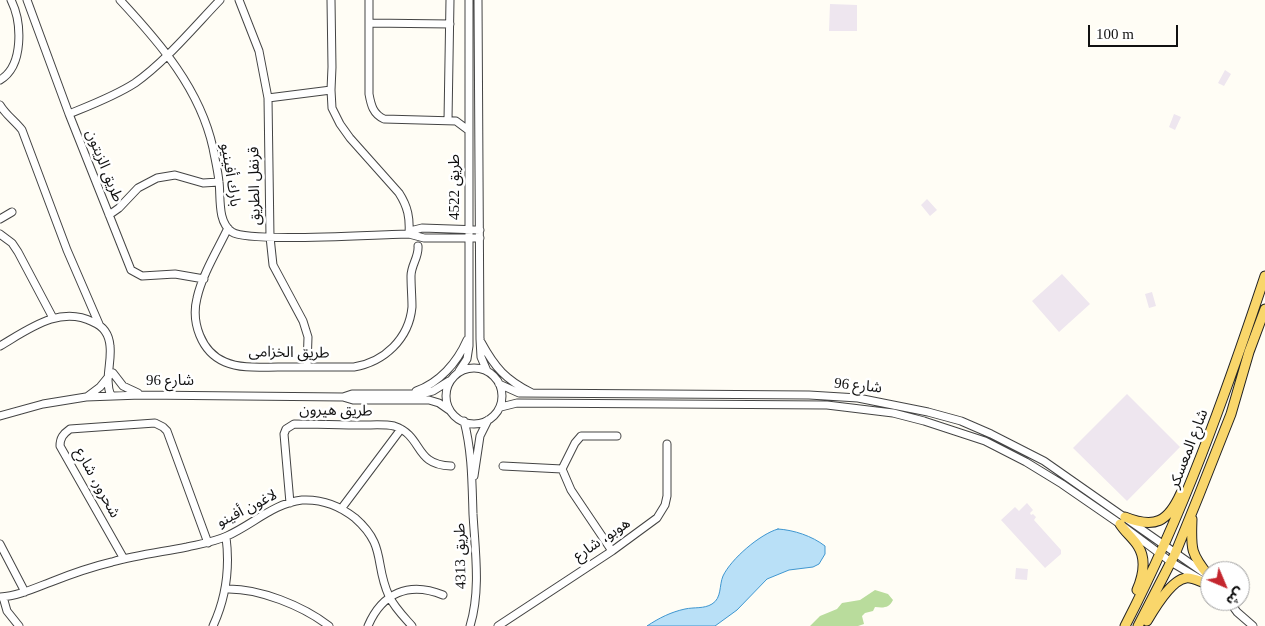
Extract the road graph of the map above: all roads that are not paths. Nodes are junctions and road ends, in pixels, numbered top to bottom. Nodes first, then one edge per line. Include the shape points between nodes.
1 (11, 0) edge
2 (27, 0) edge
3 (120, 0) edge
4 (220, 0) edge
5 (239, 0) edge
6 (331, 0) edge
7 (369, 0) edge
8 (450, 0) edge
9 (469, 0) edge
10 (478, 0) edge
11 (369, 24) junction
12 (450, 24) junction
13 (167, 54) junction
14 (0, 80) edge
15 (331, 90) junction
16 (268, 98) junction
17 (0, 104) edge
18 (468, 112) junction
19 (69, 114) junction
20 (448, 120) junction
21 (456, 121) junction
22 (468, 130) junction
23 (219, 182) junction
24 (12, 212) dead end
25 (109, 214) junction
26 (0, 219) edge
27 (228, 228) junction
28 (425, 228) junction
29 (469, 230) junction
30 (480, 230) junction
31 (0, 234) edge
32 (409, 234) junction
33 (270, 237) junction
34 (424, 238) junction
35 (480, 238) junction
36 (469, 239) junction
37 (418, 246) dead end
38 (1265, 276) edge
39 (204, 280) junction
40 (1265, 309) edge
41 (53, 318) junction
42 (99, 324) junction
43 (469, 336) junction
44 (480, 339) junction
45 (0, 346) edge
46 (307, 367) junction
47 (459, 371) junction
48 (487, 371) junction
49 (111, 372) junction
50 (449, 380) junction
51 (499, 384) junction
52 (408, 394) junction
53 (535, 394) junction
54 (140, 395) junction
55 (113, 396) junction
56 (86, 397) junction
57 (343, 397) junction
58 (501, 407) junction
59 (450, 410) junction
60 (0, 416) edge
61 (488, 420) junction
62 (464, 421) junction
63 (402, 430) junction
64 (617, 436) dead end
65 (667, 444) dead end
66 (451, 466) dead end
67 (503, 466) dead end
68 (1198, 466) junction
69 (562, 469) junction
70 (472, 484) junction
71 (290, 503) junction
72 (341, 509) junction
73 (1193, 511) junction
74 (1122, 520) junction
75 (226, 537) junction
76 (208, 543) junction
77 (0, 544) edge
78 (1162, 550) junction
79 (612, 551) junction
80 (1173, 558) junction
81 (124, 559) junction
82 (1200, 566) edge
83 (1200, 575) edge
84 (1200, 579) edge
85 (226, 588) junction
86 (25, 592) junction
87 (443, 595) dead end
88 (2, 597) edge
89 (389, 597) junction
90 (1236, 611) edge
91 (1127, 623) edge
92 (19, 626) edge
93 (213, 626) edge
94 (328, 626) edge
95 (368, 626) edge
96 (412, 626) edge
97 (470, 626) edge
98 (498, 626) edge
99 (1138, 626) edge
100 (1144, 626) edge
101 (1254, 626) edge

1 - 14 street via 20,42 11,68
2 - 19 street, طريق الزيتون
3 - 13 street, بارك أفينيو
4 - 13 street
5 - 16 street, قرنفل الطريق via 259,51
6 - 15 street
7 - 11 street
8 - 12 street
9 - 18 street, طريق 4522
10 - 30 street, طريق 4522
11 - 12 street
11 - 20 street via 369,94 378,117
12 - 20 street
13 - 19 street via 134,83
13 - 23 street, بارك أفينيو via 207,124
15 - 16 street
15 - 32 street via 332,108 340,124 405,202
16 - 33 street, قرنفل الطريق
17 - 42 street via 22,130
18 - 21 street
18 - 22 street, طريق 4522
19 - 25 street, طريق الزيتون
20 - 21 street
21 - 22 street
22 - 29 street, طريق 4522
23 - 25 street via 203,183 175,175 157,178 138,188
23 - 27 street, بارك أفينيو via 221,212
24 - 26 street
25 - 39 street, طريق الزيتون via 131,270 148,276 175,274
27 - 33 street, بارك أفينيو via 241,235
27 - 39 street, طريق الخزامى
28 - 29 street, بارك أفينيو
28 - 32 street, بارك أفينيو
28 - 34 street
29 - 30 street, بارك أفينيو
29 - 36 street, طريق 4522
30 - 35 street, طريق 4522
31 - 41 street via 12,242
32 - 33 street, بارك أفينيو
32 - 34 street, بارك أفينيو
33 - 46 street, قرنفل الطريق via 276,273 298,309 308,337
34 - 36 street, بارك أفينيو
35 - 36 street, بارك أفينيو
35 - 44 street, طريق 4522
36 - 43 street, طريق 4522
37 - 46 street, طريق الخزامى via 411,274 410,315 403,335 394,347 376,361 361,366
38 - 68 main road, شارع المعسكر
39 - 46 street, طريق الخزامى via 197,298 196,318 202,340 214,356 238,366
40 - 73 main road, شارع المعسكر via 1231,414
41 - 42 street via 75,316
41 - 45 street
42 - 49 street via 110,346
43 - 47 street, طريق 4522 via 466,359
43 - 52 street via 457,360 440,377
44 - 48 street, طريق 4522 via 481,357
44 - 53 street via 493,364 511,382
47 - 48 street via 478,368
47 - 50 street
48 - 51 street
49 - 54 street via 122,386
49 - 55 street via 108,387
49 - 56 street via 100,387
50 - 52 street, شارع 96 via 433,391
50 - 59 street via 446,393
51 - 53 street, شارع 96 via 519,394
51 - 58 street
52 - 57 street, شارع 96 via 352,394
53 - 74 street, شارع 96 via 809,395 892,404 991,434 1044,461
54 - 55 street, شارع 96
54 - 57 street, شارع 96
55 - 56 street, شارع 96
56 - 60 street, شارع 96
57 - 59 street, شارع 96 via 352,400 429,400
58 - 61 street
58 - 74 street, شارع 96 via 524,403 827,405 893,413 985,441 1044,472
59 - 62 street
61 - 62 street via 474,424
61 - 70 street, طريق 4313 via 480,436
62 - 70 street, طريق 4313
63 - 66 street via 416,442 426,459 440,466
63 - 71 street, طريق هيرون via 392,426 289,426 284,434
63 - 72 street
64 - 69 street via 581,436
65 - 79 street, هوبو، شارع via 667,496 661,513 652,524
67 - 69 street
68 - 74 main road via 1174,507 1163,518 1152,523
68 - 78 main road, شارع المعسكر
69 - 79 street via 571,490
70 - 97 street, طريق 4313 via 476,591
71 - 72 street, لاغون أفينو via 315,500
71 - 75 street, لاغون أفينو
72 - 89 street, لاغون أفينو via 355,518 372,538
73 - 80 main road, شارع المعسكر
73 - 82 main road via 1192,548
74 - 78 street, شارع 96
74 - 91 main road via 1126,533 1139,547 1144,560
75 - 76 street, لاغون أفينو
75 - 85 street via 229,554
76 - 81 street, لاغون أفينو
76 - 81 street, شحرور، شارع via 163,427 155,424 70,429 64,432 60,446
77 - 86 street
78 - 80 street, شارع 96
78 - 91 main road, شارع المعسكر
79 - 98 street, هوبو، شارع
80 - 83 street, شارع 96
80 - 99 main road, شارع المعسكر
81 - 86 street, لاغون أفينو
84 - 100 main road via 1185,578 1179,581 1163,596
85 - 93 street
85 - 94 street via 242,589 280,601 313,614
86 - 88 street, لاغون أفينو
87 - 89 street via 420,588 397,592
88 - 92 street via 7,611
89 - 95 street via 377,609
89 - 96 street, لاغون أفينو
90 - 101 street

